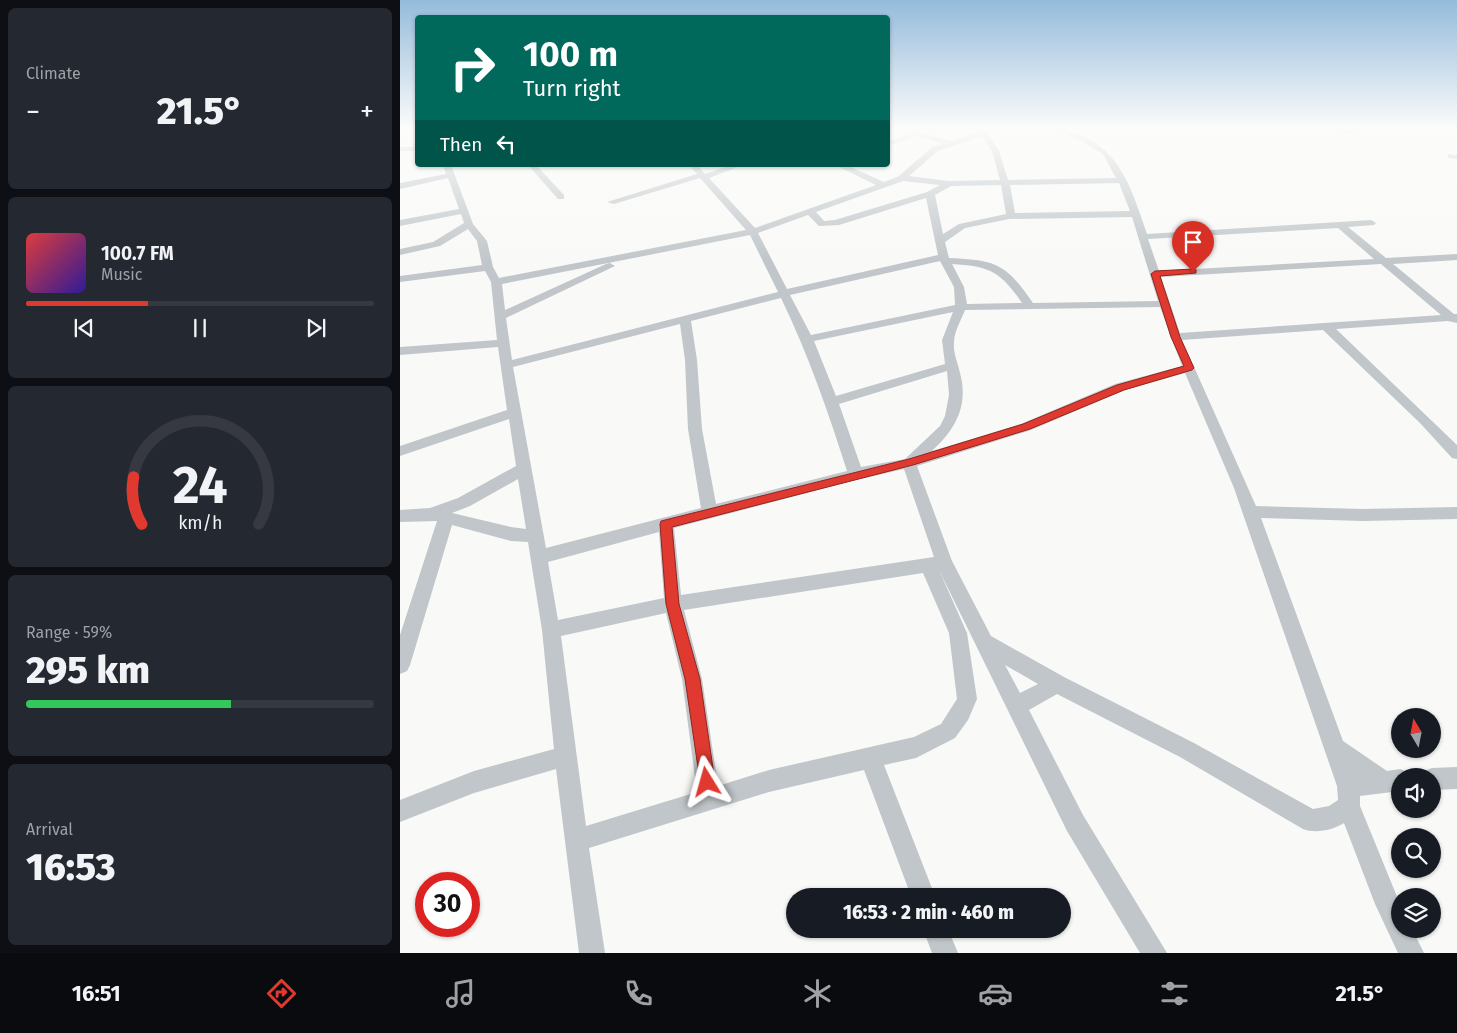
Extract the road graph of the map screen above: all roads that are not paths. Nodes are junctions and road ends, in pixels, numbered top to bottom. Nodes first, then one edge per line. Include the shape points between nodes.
1 (439, 173) edge
2 (451, 173) edge
3 (540, 173) edge
4 (701, 173) edge
5 (711, 173) edge
6 (857, 173) edge
7 (909, 173) edge
8 (1001, 173) edge
9 (1119, 173) edge
10 (703, 176) junction
11 (902, 178) junction
12 (1122, 180) junction
13 (1003, 183) junction
14 (949, 184) junction
15 (400, 186) edge
16 (884, 186) junction
17 (930, 194) junction
18 (561, 197) dead end
19 (611, 202) dead end
20 (827, 206) junction
21 (810, 212) junction
22 (1135, 214) junction
23 (1009, 216) junction
24 (467, 218) junction
25 (850, 219) junction
26 (400, 223) edge
27 (1371, 223) dead end
28 (1340, 226) junction
29 (754, 232) junction
30 (1142, 237) junction
31 (940, 241) junction
32 (400, 252) edge
33 (634, 256) junction
34 (1457, 257) edge
35 (945, 259) junction
36 (1385, 261) junction
37 (488, 267) junction
38 (1155, 274) junction
39 (400, 279) edge
40 (496, 282) junction
41 (786, 293) junction
42 (1164, 304) junction
43 (962, 307) junction
44 (1031, 307) junction
45 (500, 316) junction
46 (1455, 319) edge
47 (685, 320) junction
48 (1326, 326) junction
49 (1175, 337) junction
50 (807, 339) junction
51 (503, 343) junction
52 (400, 352) edge
53 (507, 365) junction
54 (951, 366) junction
55 (1189, 368) junction
56 (832, 402) junction
57 (515, 412) junction
58 (400, 451) edge
59 (1457, 454) edge
60 (909, 463) junction
61 (525, 468) junction
62 (856, 474) junction
63 (710, 512) junction
64 (1250, 512) junction
65 (1457, 513) edge
66 (400, 516) edge
67 (438, 516) junction
68 (666, 524) junction
69 (536, 536) junction
70 (539, 557) junction
71 (936, 564) junction
72 (672, 604) junction
73 (551, 630) junction
74 (984, 642) junction
75 (400, 665) edge
76 (1057, 684) junction
77 (1016, 706) junction
78 (1334, 748) junction
79 (565, 756) junction
80 (870, 757) junction
81 (1457, 778) edge
82 (1441, 779) edge
83 (1391, 780) edge
84 (1391, 781) edge
85 (1348, 796) junction
86 (709, 799) junction
87 (400, 811) edge
88 (577, 840) junction
89 (920, 888) edge
90 (939, 938) edge
91 (592, 953) edge
92 (945, 953) edge
93 (1154, 953) edge
94 (1411, 953) edge

1 - 15 street
2 - 24 street
3 - 18 street
4 - 10 street
5 - 10 street
6 - 16 street
7 - 11 street
8 - 13 street
9 - 12 street
10 - 19 street
10 - 29 street
11 - 14 street
11 - 16 street
12 - 13 street
12 - 22 street
13 - 14 street
13 - 23 street via 1010,206
14 - 17 street
16 - 20 street
17 - 25 street
17 - 31 street
20 - 21 street
20 - 25 street
21 - 25 street via 822,224
21 - 29 street
22 - 23 street
22 - 30 street
23 - 31 street via 962,226
24 - 26 street
24 - 32 street via 450,238 431,248
24 - 37 street via 482,241
27 - 28 street
28 - 30 street
28 - 36 street
29 - 33 street
29 - 41 street
30 - 38 street
31 - 35 street
33 - 40 street
33 - 45 street
34 - 36 street
35 - 41 street
35 - 43 street via 960,292
35 - 44 street via 999,268 1006,272
36 - 38 street
36 - 46 street
37 - 39 street
37 - 40 street
38 - 42 street
40 - 45 street
41 - 47 street
41 - 50 street
42 - 44 street
42 - 49 street
43 - 44 street
43 - 50 street
43 - 54 street via 948,340
45 - 51 street
46 - 48 street
47 - 53 street
47 - 63 street via 695,429
48 - 49 street
48 - 59 street
49 - 55 street
50 - 56 street
51 - 52 street
51 - 53 street
53 - 57 street
54 - 56 street
54 - 60 street via 956,378 955,399 948,426
55 - 60 street via 1120,387 1026,427
55 - 64 street
56 - 62 street
57 - 58 street
57 - 61 street
60 - 62 street
60 - 71 street
61 - 67 street
61 - 69 street
62 - 63 street
63 - 68 street
64 - 65 street
64 - 78 street
66 - 67 street
67 - 69 street via 511,534
67 - 75 street
68 - 70 street
68 - 72 street
69 - 70 street
70 - 73 street
71 - 72 street
71 - 74 street
71 - 80 street via 958,633 967,699 948,731 916,747
72 - 73 street
72 - 86 street via 692,679
73 - 79 street
74 - 76 street
74 - 77 street
76 - 77 street
76 - 85 street via 1187,750 1311,821 1333,817
77 - 93 street via 1075,823
78 - 83 street
78 - 85 street
79 - 87 street via 474,782
79 - 88 street
80 - 86 street
80 - 89 street
81 - 82 street
84 - 85 street
85 - 94 street via 1387,904
86 - 88 street
88 - 91 street
90 - 92 street

